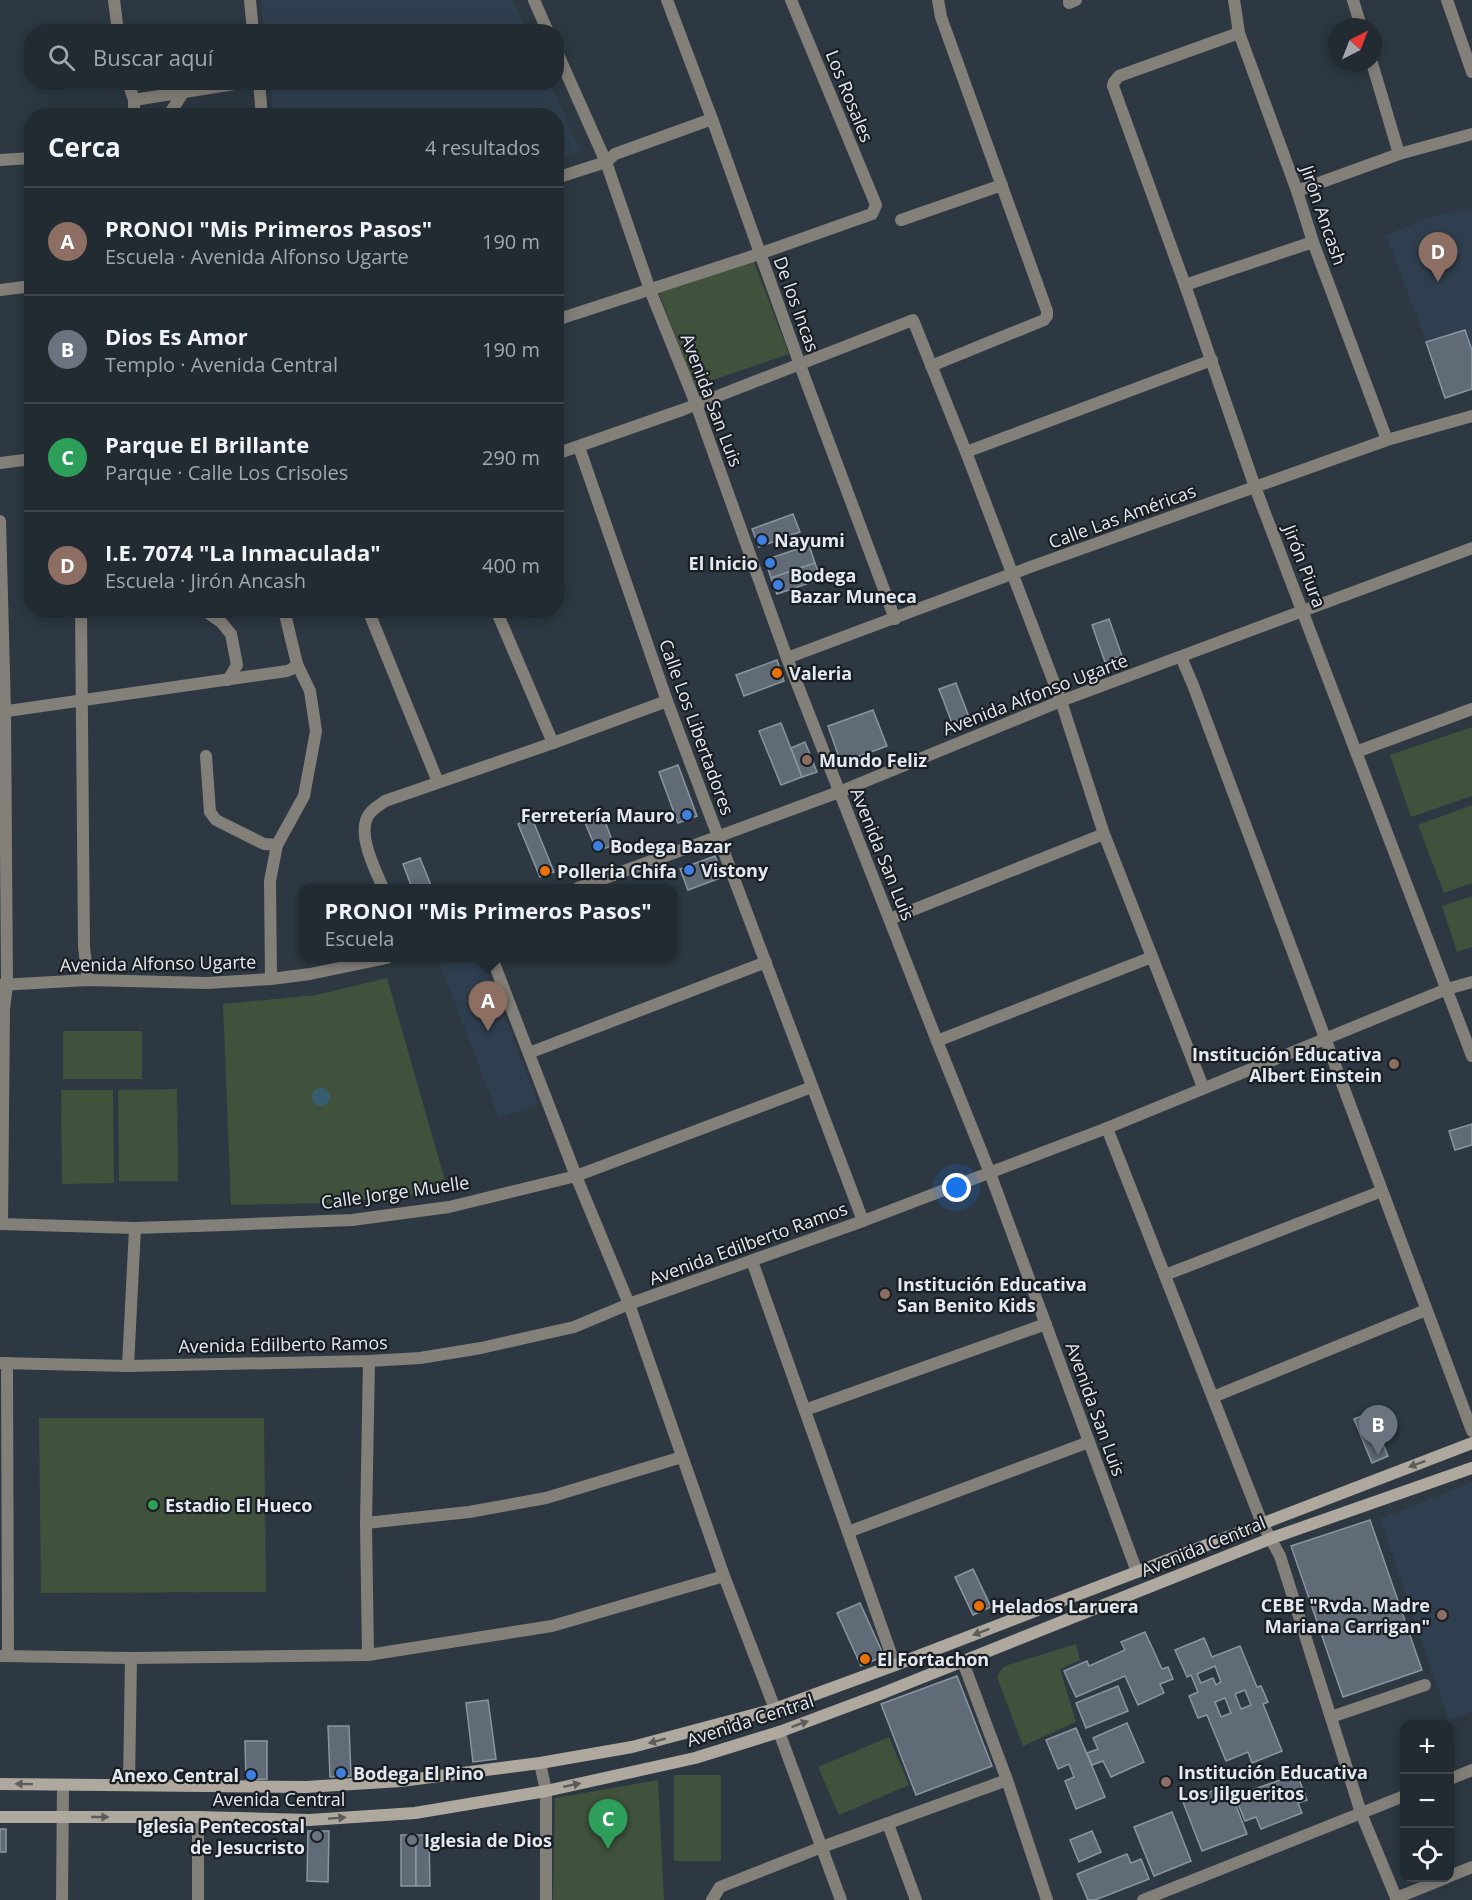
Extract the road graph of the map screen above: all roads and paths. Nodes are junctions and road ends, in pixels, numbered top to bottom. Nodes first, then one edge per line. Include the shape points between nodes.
1 (114, 0) edge
2 (250, 0) edge
3 (534, 0) edge
4 (667, 0) edge
5 (791, 0) edge
6 (938, 0) edge
7 (1069, 0) edge
8 (1076, 0) edge
9 (1234, 0) edge
10 (1353, 0) edge
11 (1447, 0) edge
12 (1358, 18) edge
13 (117, 24) edge
14 (252, 24) edge
15 (544, 24) edge
16 (1239, 33) junction
17 (564, 68) edge
18 (1375, 72) edge
19 (1472, 72) edge
20 (131, 90) edge
21 (200, 90) edge
22 (260, 90) edge
23 (183, 93) junction
24 (134, 100) junction
25 (134, 108) edge
26 (173, 108) edge
27 (261, 108) edge
28 (712, 119) junction
29 (1472, 134) edge
30 (1399, 154) junction
31 (24, 158) edge
32 (0, 160) edge
33 (606, 162) junction
34 (564, 175) edge
35 (1002, 185) junction
36 (1297, 191) junction
37 (901, 220) dead end
38 (1313, 242) junction
39 (759, 254) junction
40 (1185, 285) junction
41 (24, 287) edge
42 (0, 290) edge
43 (650, 290) junction
44 (564, 317) edge
45 (1212, 360) junction
46 (800, 364) junction
47 (931, 366) junction
48 (696, 404) junction
49 (1472, 416) edge
50 (1387, 440) junction
51 (579, 447) junction
52 (564, 452) edge
53 (966, 452) junction
54 (24, 460) edge
55 (0, 463) edge
56 (1255, 487) junction
57 (0, 521) edge
58 (1472, 548) edge
59 (1013, 574) junction
60 (1303, 610) junction
61 (81, 618) edge
62 (215, 618) edge
63 (286, 618) edge
64 (371, 618) edge
65 (499, 618) edge
66 (895, 619) junction
67 (1181, 657) junction
68 (787, 658) junction
69 (297, 664) junction
70 (228, 680) junction
71 (82, 699) junction
72 (667, 701) junction
73 (1061, 701) junction
74 (1472, 709) edge
75 (3, 712) edge
76 (553, 743) junction
77 (1356, 752) junction
78 (206, 756) dead end
79 (438, 782) junction
80 (839, 792) junction
81 (1104, 834) junction
82 (718, 836) junction
83 (277, 845) junction
84 (382, 884) edge
85 (589, 884) edge
86 (890, 920) junction
87 (1152, 957) junction
88 (364, 962) edge
89 (494, 962) edge
90 (765, 962) junction
91 (271, 979) junction
92 (88, 980) junction
93 (1472, 982) edge
94 (3, 985) edge
95 (1448, 989) junction
96 (1325, 1039) junction
97 (937, 1041) junction
98 (529, 1053) junction
99 (1472, 1056) edge
100 (812, 1087) junction
101 (1203, 1087) junction
102 (1107, 1128) junction
103 (990, 1173) junction
104 (576, 1176) junction
105 (1382, 1191) junction
106 (863, 1221) junction
107 (1, 1224) edge
108 (135, 1228) junction
109 (752, 1261) junction
110 (1165, 1275) junction
111 (629, 1304) junction
112 (1426, 1310) junction
113 (1046, 1324) junction
114 (369, 1361) junction
115 (3, 1363) edge
116 (128, 1366) junction
117 (1213, 1397) junction
118 (805, 1410) junction
119 (1472, 1431) edge
120 (1089, 1442) junction
121 (1472, 1443) edge
122 (682, 1457) junction
123 (1472, 1468) edge
124 (366, 1522) junction
125 (1262, 1523) junction
126 (848, 1532) junction
127 (1272, 1538) junction
128 (1137, 1572) junction
129 (724, 1576) junction
130 (368, 1655) junction
131 (4, 1656) edge
132 (131, 1658) junction
133 (963, 1662) junction
134 (895, 1665) junction
135 (1425, 1685) dead end
136 (775, 1709) junction
137 (1332, 1717) junction
138 (779, 1732) junction
139 (540, 1763) junction
140 (1472, 1770) edge
141 (1454, 1777) edge
142 (1007, 1780) junction
143 (0, 1784) edge
144 (63, 1785) junction
145 (129, 1785) junction
146 (546, 1791) junction
147 (1400, 1798) edge
148 (1361, 1813) junction
149 (0, 1817) edge
150 (62, 1817) junction
151 (198, 1817) junction
152 (888, 1824) junction
153 (822, 1847) junction
154 (1472, 1867) edge
155 (1454, 1874) edge
156 (1436, 1882) edge
157 (1396, 1899) edge
158 (62, 1900) edge
159 (198, 1900) edge
160 (546, 1900) edge
161 (712, 1900) edge
162 (841, 1900) edge
163 (916, 1900) edge
164 (1047, 1900) edge
165 (1143, 1900) edge

1 - 13 street
2 - 14 street
3 - 15 street
4 - 28 street, De los Incas
5 - 39 street, Los Rosales via 876,205 872,214
6 - 35 street
7 - 8 street
9 - 16 street, Jirón Ancash
10 - 12 street
11 - 19 street
16 - 36 street, Jirón Ancash
16 - 40 street, Jirón Piura via 1119,76 1113,86
17 - 33 street, Avenida San Luis
18 - 30 street
20 - 24 street
21 - 23 street
22 - 27 street
23 - 24 street
23 - 26 street
24 - 25 street
28 - 33 street via 615,154
28 - 39 street, De los Incas
29 - 30 street
30 - 36 street
31 - 32 street
33 - 34 street
33 - 43 street, Avenida San Luis
35 - 37 street
35 - 47 street via 1047,316
36 - 38 street, Jirón Ancash
38 - 40 street
38 - 50 street, Jirón Ancash
39 - 43 street
39 - 46 street, De los Incas
40 - 45 street, Jirón Piura
41 - 42 street
43 - 44 street
43 - 48 street, Avenida San Luis
45 - 53 street
45 - 56 street, Jirón Piura
46 - 47 street via 913,320
46 - 48 street
46 - 66 street, De los Incas
47 - 53 street
48 - 51 street
48 - 68 street, Avenida San Luis
49 - 50 street, Calle Las Américas
50 - 56 street, Calle Las Américas
51 - 52 street
51 - 72 street, Calle Los Libertadores
53 - 59 street
54 - 55 street
56 - 59 street, Calle Las Américas
56 - 60 street, Jirón Piura
57 - 75 street
58 - 60 street, Avenida Alfonso Ugarte
59 - 66 street, Calle Las Américas
59 - 73 street
60 - 67 street, Avenida Alfonso Ugarte
60 - 77 street, Jirón Piura
61 - 71 street
62 - 70 street via 231,634 237,665
63 - 69 street
64 - 79 street
65 - 76 street
66 - 68 street, Calle Las Américas
67 - 73 street, Avenida Alfonso Ugarte
67 - 96 street
68 - 80 street, Avenida San Luis
69 - 70 street via 287,671
69 - 83 street via 310,691 316,731 304,795
70 - 71 street
71 - 75 street
71 - 92 street via 84,947
72 - 76 street
72 - 82 street, Calle Los Libertadores
73 - 80 street, Avenida Alfonso Ugarte
73 - 81 street
74 - 77 street
75 - 94 street
76 - 79 street
77 - 95 street, Jirón Piura
78 - 83 street via 210,812 216,820 264,844
79 - 84 street via 385,801 366,819 365,839
80 - 82 street, Avenida Alfonso Ugarte
80 - 86 street, Avenida San Luis
81 - 86 street
81 - 87 street
82 - 85 street, Avenida Alfonso Ugarte
82 - 90 street, Calle Los Libertadores
83 - 91 street via 270,881
86 - 97 street, Avenida San Luis
87 - 97 street
87 - 101 street
88 - 91 street, Avenida Alfonso Ugarte
89 - 98 street
90 - 98 street
90 - 100 street, Calle Los Libertadores
91 - 92 street, Avenida Alfonso Ugarte via 207,983
92 - 94 street, Avenida Alfonso Ugarte
93 - 95 street, Avenida Edilberto Ramos
94 - 107 street
95 - 96 street, Avenida Edilberto Ramos
95 - 99 street, Jirón Piura
96 - 101 street, Avenida Edilberto Ramos
96 - 105 street
97 - 103 street, Avenida San Luis
98 - 104 street
100 - 104 street, Calle Jorge Muelle
100 - 106 street, Calle Los Libertadores
101 - 102 street, Avenida Edilberto Ramos
102 - 103 street, Avenida Edilberto Ramos
102 - 110 street
103 - 106 street, Avenida Edilberto Ramos
103 - 113 street, Avenida San Luis
104 - 108 street, Calle Jorge Muelle via 449,1207 352,1220
104 - 111 street
105 - 110 street
105 - 112 street
106 - 109 street, Avenida Edilberto Ramos
107 - 108 street, Calle Jorge Muelle
108 - 116 street
109 - 111 street, Avenida Edilberto Ramos
109 - 118 street
110 - 117 street
111 - 114 street, Avenida Edilberto Ramos via 574,1326 481,1348
111 - 122 street
112 - 117 street
112 - 119 street
113 - 118 street
113 - 120 street, Avenida San Luis
114 - 116 street, Avenida Edilberto Ramos
114 - 124 street
115 - 116 street, Avenida Edilberto Ramos
115 - 131 street
117 - 125 street
118 - 126 street
120 - 126 street
120 - 128 street, Avenida San Luis
121 -> 125 main road, Avenida Central
122 - 124 street via 546,1498 469,1512
122 - 129 street
123 - 127 main road, Avenida Central
124 - 130 street
125 - 127 street
125 - 128 main road, Avenida Central
126 - 134 street
127 - 133 main road, Avenida Central
127 - 137 street
128 -> 134 main road, Avenida Central
129 - 130 street via 552,1626
129 - 136 street
130 - 132 street
131 - 132 street
132 - 145 street
138 -> 133 main road, Avenida Central
133 - 142 street
134 - 136 main road, Avenida Central
135 - 137 street
136 -> 139 main road, Avenida Central via 633,1748
137 - 148 street
146 -> 138 main road, Avenida Central via 696,1758
138 - 153 street
139 - 145 main road, Avenida Central via 401,1781 318,1786
139 - 146 street
140 - 141 street
142 - 152 street
142 - 164 street
144 -> 143 main road, Avenida Central
144 - 145 main road, Avenida Central
144 - 150 street
151 -> 146 main road, Avenida Central via 309,1821 415,1813
146 - 160 street
147 - 148 street
148 - 157 street
148 - 165 street
149 - 150 main road, Avenida Central
150 -> 151 main road, Avenida Central
150 - 158 street
151 - 159 street
152 - 153 street
152 - 163 street
153 - 161 street via 720,1887
153 - 162 street
154 - 155 street
156 - 157 street

